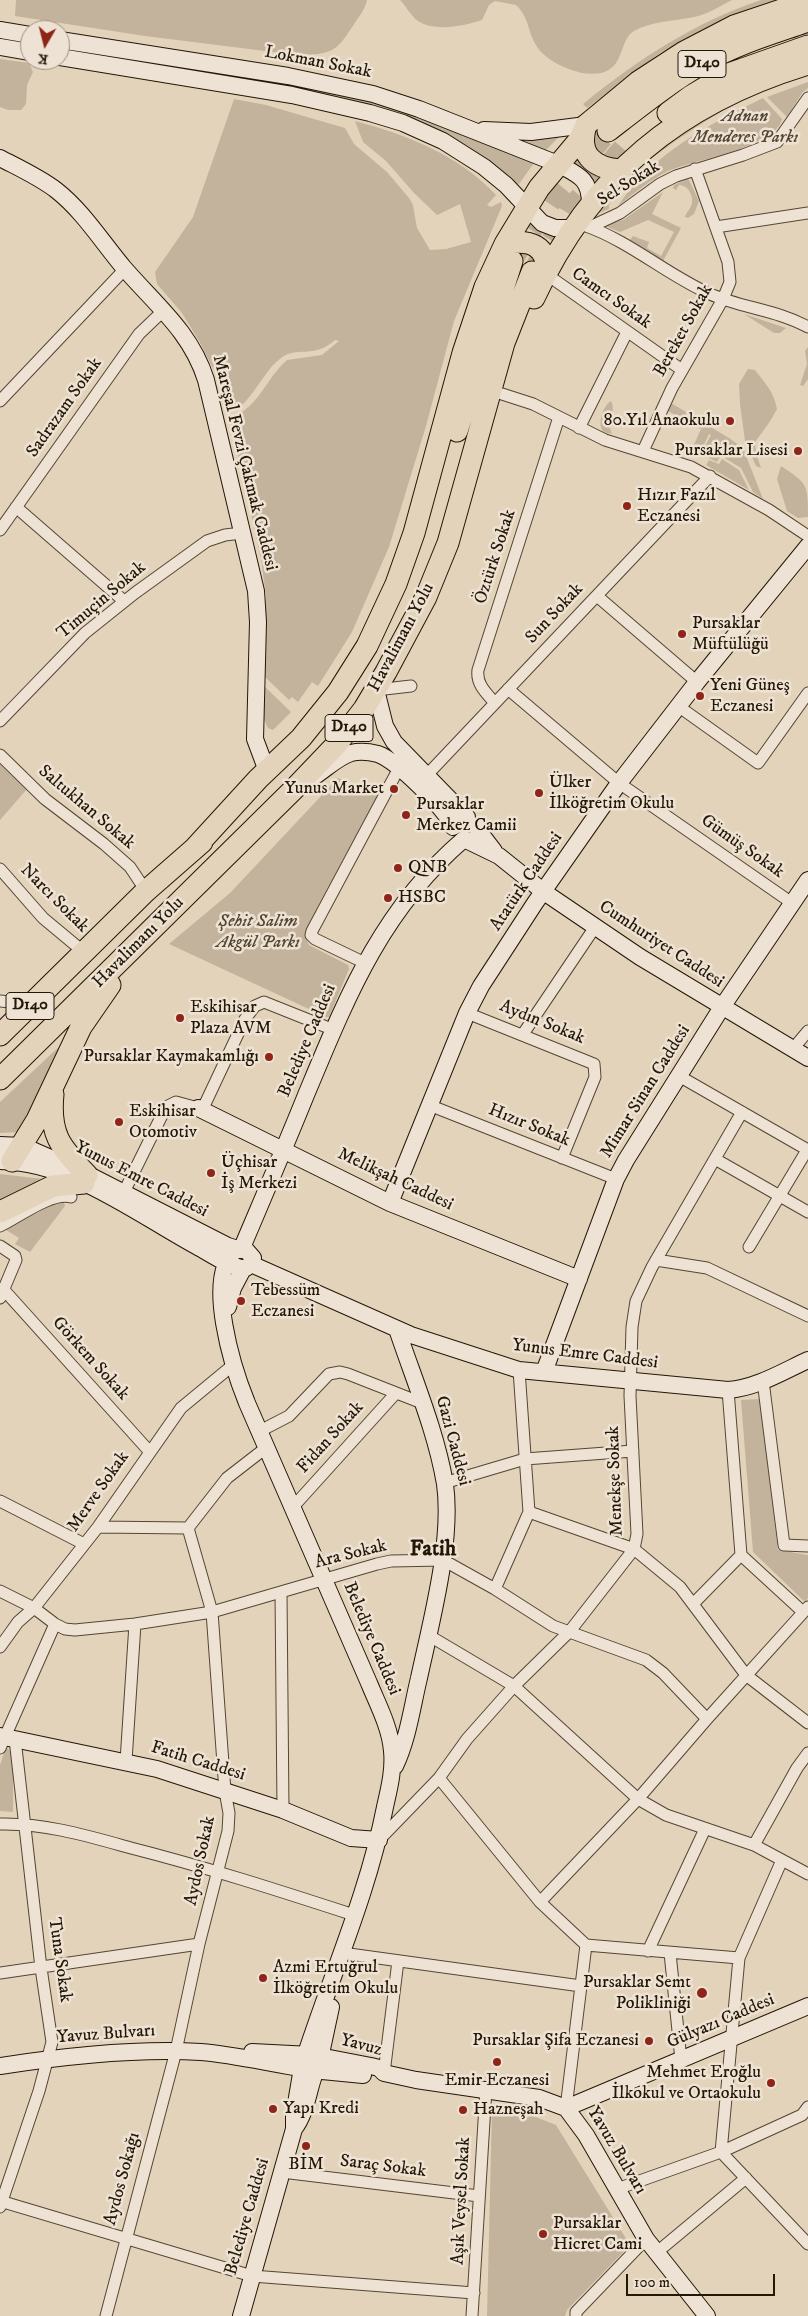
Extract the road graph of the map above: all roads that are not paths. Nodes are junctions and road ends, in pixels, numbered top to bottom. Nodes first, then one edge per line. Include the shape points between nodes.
1 (808, 1) edge
2 (808, 21) edge
3 (0, 30) edge
4 (20, 33) edge
5 (70, 42) edge
6 (808, 46) edge
7 (0, 47) edge
8 (20, 50) edge
9 (70, 59) edge
10 (808, 64) edge
11 (808, 98) edge
12 (586, 125) junction
13 (468, 129) junction
14 (608, 131) tunnel mouth
15 (624, 147) tunnel mouth
16 (0, 158) edge
17 (558, 164) junction
18 (695, 169) junction
19 (620, 170) junction
20 (590, 204) junction
21 (524, 205) junction
22 (808, 213) edge
23 (580, 226) junction
24 (716, 227) junction
25 (508, 252) junction
26 (125, 269) junction
27 (539, 273) junction
28 (723, 299) junction
29 (163, 311) junction
30 (808, 327) edge
31 (627, 332) junction
32 (682, 370) junction
33 (502, 394) junction
34 (0, 399) edge
35 (559, 417) junction
36 (578, 428) junction
37 (643, 451) junction
38 (710, 476) junction
39 (16, 507) junction
40 (0, 530) edge
41 (242, 533) junction
42 (808, 536) edge
43 (808, 546) edge
44 (597, 596) junction
45 (124, 601) junction
46 (697, 682) junction
47 (411, 686) dead end
48 (508, 689) junction
49 (376, 690) junction
50 (808, 694) edge
51 (495, 704) junction
52 (678, 706) junction
53 (0, 721) edge
54 (0, 754) edge
55 (399, 768) junction
56 (267, 771) junction
57 (426, 776) junction
58 (619, 783) junction
59 (294, 789) junction
60 (471, 821) junction
61 (457, 832) junction
62 (193, 850) junction
63 (498, 856) junction
64 (0, 869) edge
65 (808, 880) edge
66 (146, 891) junction
67 (544, 892) junction
68 (792, 903) junction
69 (595, 926) junction
70 (84, 953) junction
71 (126, 956) junction
72 (365, 963) junction
73 (60, 976) junction
74 (10, 1002) edge
75 (722, 1007) junction
76 (468, 1013) junction
77 (0, 1014) edge
78 (334, 1030) junction
79 (808, 1031) edge
80 (523, 1034) junction
81 (0, 1035) edge
82 (792, 1050) junction
83 (808, 1058) edge
84 (680, 1076) junction
85 (0, 1079) edge
86 (55, 1082) junction
87 (429, 1105) junction
88 (198, 1108) junction
89 (742, 1112) junction
90 (284, 1150) junction
91 (808, 1150) edge
92 (9, 1153) edge
93 (562, 1158) junction
94 (715, 1159) junction
95 (616, 1179) junction
96 (81, 1185) junction
97 (124, 1192) junction
98 (779, 1197) junction
99 (390, 1203) junction
100 (0, 1212) edge
101 (808, 1212) edge
102 (0, 1226) edge
103 (0, 1246) edge
104 (750, 1247) dead end
105 (241, 1250) junction
106 (656, 1260) junction
107 (227, 1263) junction
108 (247, 1266) junction
109 (579, 1278) junction
110 (2, 1294) edge
111 (808, 1316) edge
112 (397, 1329) junction
113 (226, 1332) junction
114 (808, 1360) edge
115 (233, 1365) junction
116 (519, 1370) junction
117 (544, 1372) junction
118 (630, 1381) junction
119 (763, 1381) junction
120 (728, 1390) junction
121 (396, 1393) junction
122 (422, 1403) junction
123 (260, 1431) junction
124 (267, 1447) junction
125 (150, 1451) junction
126 (632, 1451) junction
127 (525, 1459) junction
128 (444, 1483) junction
129 (0, 1501) edge
130 (292, 1507) junction
131 (529, 1512) junction
132 (98, 1527) junction
133 (188, 1528) junction
134 (84, 1544) junction
135 (808, 1546) edge
136 (634, 1549) junction
137 (741, 1554) junction
138 (443, 1560) junction
139 (324, 1578) junction
140 (495, 1589) junction
141 (0, 1591) edge
142 (281, 1592) junction
143 (693, 1604) junction
144 (34, 1608) junction
145 (806, 1610) edge
146 (212, 1612) junction
147 (55, 1624) junction
148 (135, 1624) junction
149 (570, 1631) junction
150 (428, 1635) junction
151 (0, 1647) edge
152 (746, 1675) junction
153 (514, 1686) junction
154 (707, 1718) junction
155 (808, 1723) edge
156 (5, 1740) edge
157 (808, 1753) edge
158 (126, 1761) junction
159 (803, 1770) edge
160 (392, 1771) junction
161 (439, 1778) junction
162 (226, 1791) junction
163 (638, 1799) junction
164 (283, 1810) junction
165 (0, 1824) edge
166 (24, 1824) junction
167 (705, 1828) junction
168 (378, 1840) junction
169 (754, 1845) junction
170 (782, 1860) junction
171 (218, 1870) junction
172 (808, 1874) edge
173 (540, 1902) junction
174 (354, 1915) junction
175 (199, 1944) junction
176 (586, 1945) junction
177 (648, 1952) junction
178 (342, 1953) junction
179 (670, 1953) junction
180 (739, 1958) junction
181 (398, 1961) junction
182 (41, 1968) junction
183 (0, 1973) edge
184 (581, 1986) junction
185 (808, 2006) edge
186 (732, 2038) junction
187 (176, 2051) junction
188 (49, 2059) junction
189 (681, 2060) junction
190 (311, 2062) junction
191 (0, 2066) edge
192 (384, 2073) junction
193 (486, 2089) junction
194 (566, 2108) junction
195 (806, 2114) edge
196 (720, 2152) junction
197 (282, 2172) junction
198 (746, 2178) junction
199 (617, 2189) junction
200 (479, 2196) junction
201 (1, 2204) edge
202 (125, 2238) junction
203 (646, 2238) junction
204 (808, 2244) edge
205 (656, 2253) junction
206 (252, 2276) junction
207 (474, 2293) junction
208 (106, 2316) edge
209 (241, 2316) edge
210 (472, 2316) edge
211 (576, 2316) edge
212 (707, 2316) edge

1 - 12 highway via 755,18 700,43 638,82
2 - 14 highway, D140 via 706,62 656,94
3 - 4 street
5 - 13 street, Lokman Sokak via 347,88 406,104
6 - 15 highway, D140 via 726,75 691,96
7 - 8 street
9 - 21 street, Lokman Sokak via 292,95 388,118 464,153 499,179
10 - 19 highway via 754,82 698,110 660,136
11 - 18 street, Sel Sokak via 777,142
12 - 13 street via 531,132
12 - 17 highway via 580,139
12 - 19 highway via 584,143 589,158 604,168
13 - 17 street, Lokman Sokak
16 - 26 street, Mareşal Fevzi Çakmak Caddesi via 56,190 83,217
17 - 20 street via 586,182
17 - 21 highway
18 - 23 street, Sel Sokak via 669,179 620,213
18 - 24 street, Bereket Sokak
19 - 20 highway
20 - 23 highway
21 - 23 street via 546,226
21 - 25 highway
22 - 24 street
23 - 27 highway
23 - 28 street via 612,236 695,286
24 - 28 street, Bereket Sokak via 730,268
25 - 27 highway via 520,241 537,247 545,258
25 - 56 highway via 477,309 416,526 367,646 338,692 301,738
25 - 62 highway, D140 via 427,537 407,594 378,655 341,708 306,746
26 - 29 street, Mareşal Fevzi Çakmak Caddesi
26 - 34 street
27 - 31 street, Camcı Sokak
27 - 33 highway
27 - 49 highway, Havalimanı Yolu / D140 via 504,343 448,543 426,597
28 - 30 street
28 - 32 street, Bereket Sokak
29 - 39 street, Sadrazam Sokak via 139,334
29 - 41 street, Mareşal Fevzi Çakmak Caddesi via 187,338 200,359
31 - 32 street, Camcı Sokak
31 - 36 street
32 - 37 street, Bereket Sokak
33 - 35 street
33 - 49 highway via 445,587 411,652
35 - 36 street
35 - 51 street, Öztürk Sokak via 478,670 480,685
36 - 37 street
37 - 38 street
38 - 42 street
38 - 44 street, Sun Sokak
39 - 40 street, Sadrazam Sokak
39 - 45 street
41 - 45 street, Timuçin Sokak via 207,541
41 - 56 street, Mareşal Fevzi Çakmak Caddesi via 252,568 257,606 255,738
43 - 46 street, Atatürk Caddesi
44 - 46 street
44 - 48 street, Sun Sokak
45 - 53 street, Timuçin Sokak via 86,633
46 - 52 street, Atatürk Caddesi
47 - 49 street
48 - 51 street, Sun Sokak
48 - 58 street, Gümüş Sokak
49 - 57 street via 388,735
49 - 59 highway, Havalimanı Yolu / D140 via 336,745
50 - 52 street via 758,763
51 - 57 street, Sun Sokak
52 - 58 street, Atatürk Caddesi
54 - 66 street, Saltukhan Sokak via 45,799 130,867
55 - 59 street via 370,752 352,753
55 - 61 street via 442,810
55 - 72 street via 311,935
56 - 62 highway
57 - 60 street
58 - 67 street, Atatürk Caddesi
58 - 68 street, Gümüş Sokak
59 - 71 highway, Havalimanı Yolu / D140
60 - 61 street via 456,820
60 - 63 street
61 - 63 street
61 - 72 street, Belediye Caddesi
62 - 66 highway, D140
63 - 67 street, Cumhuriyet Caddesi
64 - 70 street, Narcı Sokak via 43,918
65 - 68 street, Mimar Sinan Caddesi
66 - 70 highway, D140
67 - 69 street, Cumhuriyet Caddesi
67 - 76 street, Atatürk Caddesi via 481,986
68 - 75 street, Mimar Sinan Caddesi
69 - 75 street, Cumhuriyet Caddesi
69 - 80 street
70 - 73 highway, D140
71 - 85 highway, Havalimanı Yolu / D140
71 - 86 highway via 81,1027
72 - 78 street, Belediye Caddesi
73 - 74 highway
73 - 81 highway, D140
74 - 77 highway
75 - 82 street, Cumhuriyet Caddesi
75 - 84 street, Mimar Sinan Caddesi
76 - 80 street, Aydın Sokak
76 - 87 street, Atatürk Caddesi
78 - 88 street via 260,1003 250,1010 205,1104
78 - 90 street, Belediye Caddesi
79 - 82 street
80 - 93 street, Aydın Sokak via 586,1060 596,1068 594,1081
82 - 83 street, Cumhuriyet Caddesi
84 - 89 street
84 - 95 street, Mimar Sinan Caddesi via 637,1140
86 - 92 highway
86 - 96 highway via 54,1133
87 - 93 street, Hızır Sokak
87 - 99 street, Atatürk Caddesi
88 - 90 street, Melikşah Caddesi
88 - 97 street via 176,1102 166,1107
89 - 91 street
89 - 94 street, Menekşe Sokak
90 - 99 street, Melikşah Caddesi
90 - 105 street, Belediye Caddesi
91 - 98 street
92 - 96 street via 53,1169
93 - 95 street, Hızır Sokak
94 - 98 street
94 - 106 street, Menekşe Sokak
95 - 109 street, Mimar Sinan Caddesi
96 - 97 street, Yunus Emre Caddesi
96 - 100 highway via 52,1186
96 - 102 street via 65,1196 52,1199
96 - 107 street, Yunus Emre Caddesi
97 - 105 street, Yunus Emre Caddesi
98 - 101 street
98 - 104 street
99 - 109 street, Melikşah Caddesi
103 - 110 street via 16,1260
105 - 107 street via 234,1252
105 - 108 street via 252,1254
106 - 111 street via 707,1268
106 - 118 street, Menekşe Sokak via 635,1304
107 - 108 street, Yunus Emre Caddesi
107 - 113 street, Belediye Caddesi via 221,1296
108 - 112 street, Yunus Emre Caddesi
108 - 113 street, Belediye Caddesi via 230,1298
109 - 117 street, Mimar Sinan Caddesi
110 - 125 street, Görkem Sokak
112 - 116 street, Yunus Emre Caddesi
112 - 122 street, Gazi Caddesi
113 - 115 street, Belediye Caddesi
114 - 119 street, Yunus Emre Caddesi
115 - 123 street, Belediye Caddesi
115 - 125 street, Merve Sokak via 181,1408
116 - 117 street, Yunus Emre Caddesi
116 - 127 street
117 - 118 street, Yunus Emre Caddesi
118 - 120 street, Yunus Emre Caddesi
118 - 126 street, Menekşe Sokak
119 - 120 street, Yunus Emre Caddesi
119 - 135 street via 784,1545
120 - 137 street
121 - 122 street
121 - 123 street via 348,1374 329,1374 289,1416
121 - 130 street, Fidan Sokak
122 - 128 street, Gazi Caddesi
123 - 124 street, Belediye Caddesi
124 - 130 street, Belediye Caddesi
124 - 133 street via 227,1478
125 - 132 street, Merve Sokak
126 - 127 street
126 - 136 street, Menekşe Sokak via 637,1534
127 - 128 street
127 - 131 street
128 - 138 street, Gazi Caddesi
129 - 134 street
130 - 139 street, Belediye Caddesi
131 - 136 street
131 - 140 street
132 - 133 street
132 - 134 street, Merve Sokak
133 - 146 street, Aydos Sokak
134 - 144 street, Merve Sokak
136 - 143 street via 680,1587
136 - 149 street, Menekşe Sokak
137 - 143 street
137 - 145 street
138 - 139 street, Ara Sokak via 392,1562
138 - 140 street
138 - 150 street, Gazi Caddesi
139 - 142 street, Ara Sokak
139 - 160 street, Belediye Caddesi via 385,1722 392,1752
140 - 149 street via 540,1619
141 - 144 street, Ara Sokak
142 - 146 street, Ara Sokak
142 - 164 street
143 - 152 street
144 - 147 street, Ara Sokak
144 - 151 street, Merve Sokak via 18,1622
145 - 152 street
146 - 148 street, Ara Sokak
146 - 162 street, Aydos Sokak
147 - 148 street, Ara Sokak via 75,1630
147 - 156 street
148 - 158 street
149 - 153 street, Menekşe Sokak
149 - 154 street via 646,1660
150 - 153 street
150 - 160 street, Gazi Caddesi via 403,1744
152 - 154 street
152 - 155 street
153 - 161 street, Menekşe Sokak via 467,1739
153 - 163 street
154 - 163 street
156 - 158 street, Fatih Caddesi
156 - 166 street, Tuna Sokak
157 - 159 street
158 - 162 street, Fatih Caddesi
159 - 169 street
160 - 168 street, Belediye Caddesi
161 - 168 street, Menekşe Sokak
161 - 173 street
162 - 164 street, Fatih Caddesi
162 - 171 street, Aydos Sokak via 228,1831
163 - 167 street via 666,1815
163 - 173 street
164 - 168 street, Fatih Caddesi via 351,1838
165 - 166 street
166 - 171 street via 52,1828
166 - 182 street, Tuna Sokak
167 - 169 street
167 - 177 street
168 - 174 street, Belediye Caddesi
169 - 170 street
170 - 172 street
170 - 180 street
171 - 174 street
171 - 175 street, Aydos Sokak
173 - 176 street
174 - 178 street, Belediye Caddesi
175 - 182 street
175 - 187 street, Aydos Sokak
176 - 177 street
176 - 184 street
177 - 179 street
178 - 181 street
178 - 190 street, Belediye Caddesi via 327,1992
179 - 180 street
179 - 189 street
180 - 186 street
181 - 184 street
181 - 192 street
182 - 183 street
182 - 188 street, Tuna Sokak via 52,2042
184 - 194 street
185 - 186 street, Gülyazı Caddesi
186 - 189 street, Gülyazı Caddesi
186 - 196 street
187 - 188 street, Yavuz Bulvarı
187 - 190 street, Yavuz Bulvarı via 252,2052
187 - 202 street, Aydos Sokağı
188 - 191 street, Yavuz Bulvarı
188 - 201 street, Tuna Sokak
189 - 194 street, Gülyazı Caddesi
190 - 192 street, Yavuz via 379,2068
190 - 197 street, Belediye Caddesi via 294,2115 294,2129
192 - 193 street, Yavuz Bulvarı
193 - 194 street, Yavuz Bulvarı via 539,2098
193 - 200 street, Aşık Veysel Sokak
194 - 199 street, Yavuz Bulvarı via 586,2135
195 - 196 street
196 - 198 street
196 - 199 street
197 - 200 street, Saraç Sokak
197 - 206 street, Belediye Caddesi
198 - 204 street
198 - 205 street
199 - 203 street, Yavuz Bulvarı
200 - 207 street, Aşık Veysel Sokak
201 - 202 street
202 - 206 street
202 - 208 street, Aydos Sokağı
203 - 205 street, Yavuz Bulvarı
203 - 211 street via 576,2312
205 - 212 street, Yavuz Bulvarı
206 - 207 street
206 - 209 street, Belediye Caddesi
207 - 210 street, Aşık Veysel Sokak

